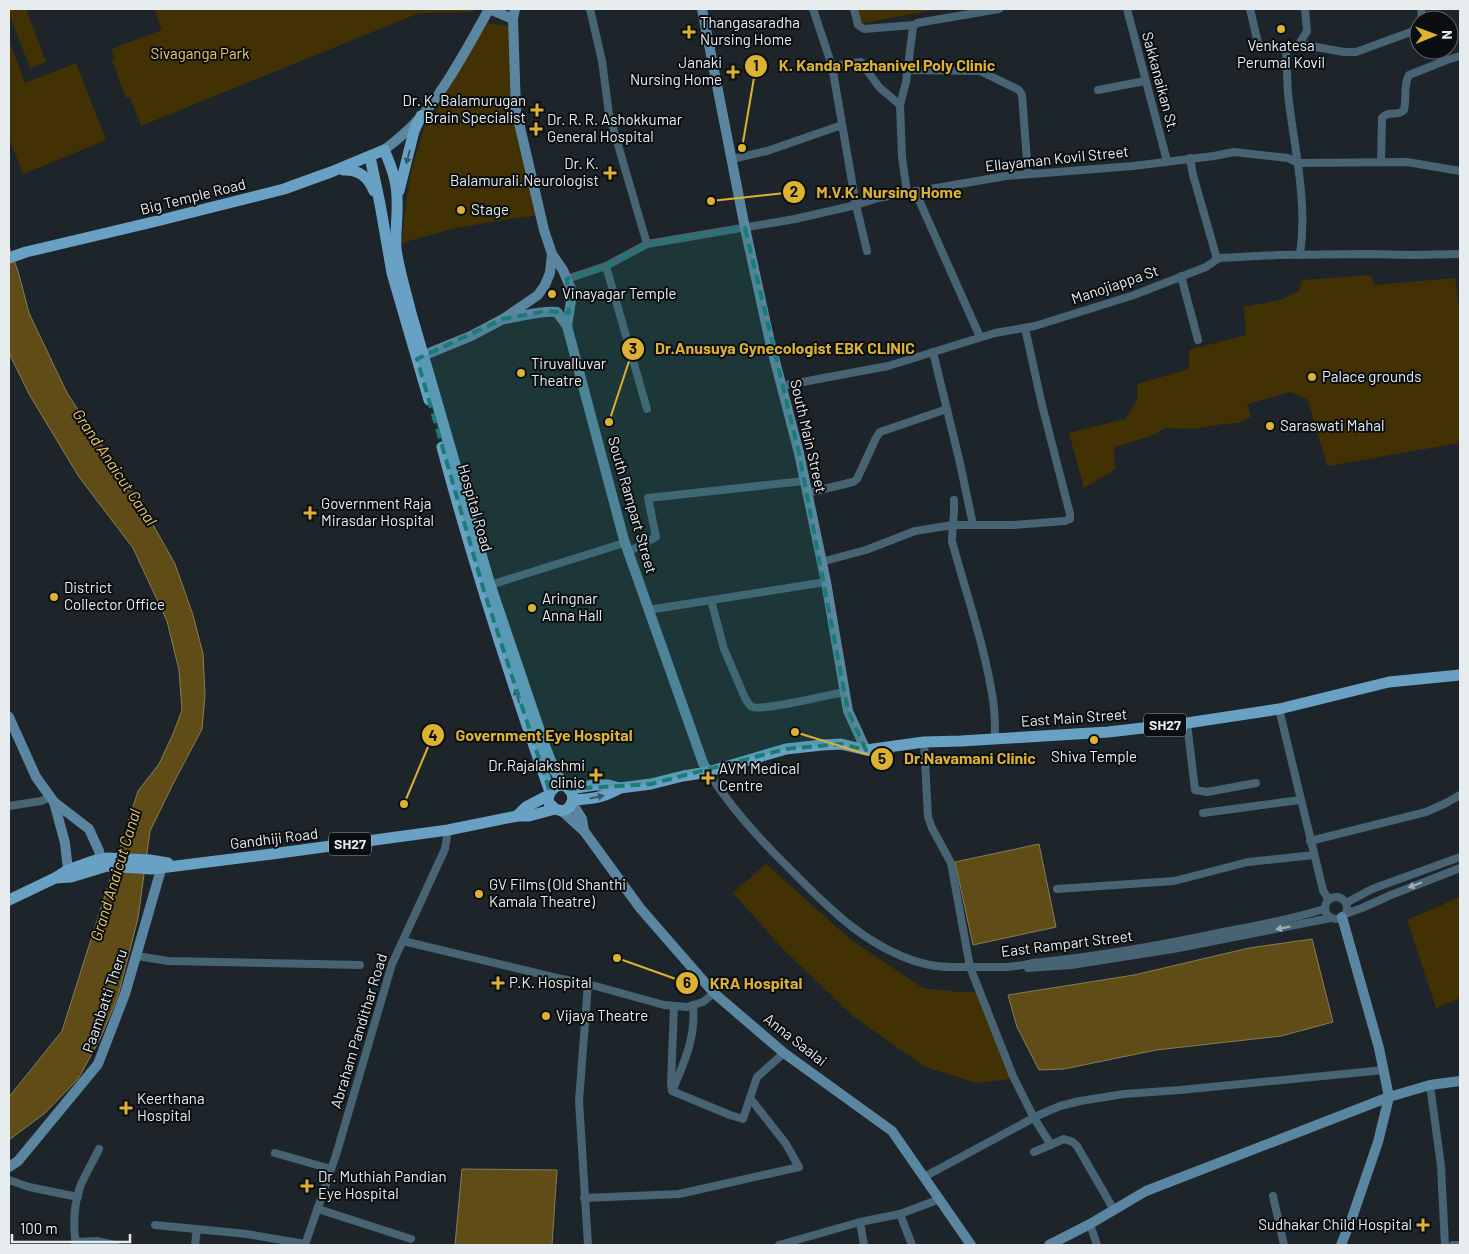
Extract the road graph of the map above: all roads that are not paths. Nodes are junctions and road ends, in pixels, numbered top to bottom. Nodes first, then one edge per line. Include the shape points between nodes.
1 (489, 9) edge
2 (516, 9) edge
3 (590, 9) edge
4 (702, 9) edge
5 (813, 9) edge
6 (854, 9) edge
7 (999, 9) edge
8 (1127, 9) edge
9 (1250, 9) edge
10 (1305, 9) edge
11 (513, 19) junction
12 (914, 24) junction
13 (1409, 33) edge
14 (1299, 44) junction
15 (1286, 48) junction
16 (1460, 56) edge
17 (832, 66) junction
18 (908, 70) junction
19 (1145, 81) junction
20 (1098, 90) dead end
21 (900, 106) junction
22 (421, 116) junction
23 (842, 125) junction
24 (384, 150) junction
25 (370, 157) junction
26 (732, 159) junction
27 (1187, 159) junction
28 (1167, 161) junction
29 (1381, 162) junction
30 (1298, 163) junction
31 (1460, 171) edge
32 (331, 172) junction
33 (1028, 174) junction
34 (911, 192) junction
35 (397, 199) junction
36 (380, 204) junction
37 (856, 205) junction
38 (745, 228) junction
39 (647, 244) junction
40 (867, 251) dead end
41 (552, 254) junction
42 (1460, 254) edge
43 (1300, 255) junction
44 (14, 256) edge
45 (1217, 259) junction
46 (606, 266) junction
47 (1181, 276) junction
48 (567, 279) junction
49 (503, 320) junction
50 (567, 326) junction
51 (1026, 328) junction
52 (980, 337) junction
53 (1198, 340) dead end
54 (933, 352) junction
55 (421, 357) junction
56 (781, 386) junction
57 (647, 409) dead end
58 (947, 409) junction
59 (804, 481) junction
60 (807, 493) junction
61 (954, 500) dead end
62 (953, 525) junction
63 (972, 525) junction
64 (626, 547) junction
65 (821, 562) junction
66 (826, 582) junction
67 (490, 585) junction
68 (711, 600) junction
69 (648, 610) junction
70 (1460, 675) edge
71 (844, 692) junction
72 (1279, 709) junction
73 (9, 717) edge
74 (1187, 722) junction
75 (995, 738) junction
76 (924, 742) junction
77 (866, 750) junction
78 (708, 772) junction
79 (1256, 783) dead end
80 (549, 794) junction
81 (570, 795) junction
82 (1460, 795) edge
83 (52, 799) junction
84 (1300, 800) junction
85 (9, 806) edge
86 (559, 810) junction
87 (1203, 813) dead end
88 (517, 816) junction
89 (448, 830) junction
90 (584, 831) junction
91 (1310, 841) junction
92 (1314, 855) junction
93 (1460, 857) edge
94 (104, 862) junction
95 (154, 867) junction
96 (1460, 868) edge
97 (69, 873) junction
98 (1057, 889) dead end
99 (1328, 899) junction
100 (9, 900) edge
101 (1346, 903) junction
102 (1324, 909) junction
103 (1344, 916) junction
104 (1331, 918) junction
105 (403, 941) junction
106 (137, 956) junction
107 (360, 965) dead end
108 (970, 967) junction
109 (1016, 967) junction
110 (588, 984) junction
111 (714, 993) junction
112 (693, 1005) junction
113 (674, 1006) junction
114 (784, 1053) junction
115 (1384, 1070) junction
116 (1460, 1081) edge
117 (1430, 1085) junction
118 (672, 1091) junction
119 (1389, 1097) junction
120 (750, 1098) junction
121 (1034, 1118) junction
122 (1051, 1145) junction
123 (99, 1149) dead end
124 (1034, 1152) dead end
125 (275, 1153) dead end
126 (9, 1167) edge
127 (331, 1170) junction
128 (924, 1177) junction
129 (9, 1180) edge
130 (1273, 1196) dead end
131 (78, 1197) junction
132 (584, 1198) junction
133 (940, 1199) junction
134 (318, 1209) junction
135 (1114, 1210) junction
136 (900, 1214) junction
137 (860, 1222) junction
138 (1090, 1224) junction
139 (155, 1226) dead end
140 (197, 1229) junction
141 (411, 1239) dead end
142 (76, 1244) edge
143 (115, 1245) edge
144 (195, 1245) edge
145 (305, 1245) edge
146 (588, 1245) edge
147 (778, 1245) edge
148 (864, 1245) edge
149 (912, 1245) edge
150 (971, 1245) edge
151 (1049, 1245) edge
152 (1097, 1245) edge
153 (1284, 1245) edge
154 (1340, 1245) edge
155 (1445, 1245) edge
156 (1453, 1245) edge
157 (1460, 1245) edge

1 - 11 street
1 - 22 street via 438,95
2 - 11 street, South Rampart Street
3 - 39 street via 602,61 609,114
4 - 26 street, South Main Street
5 - 17 street
6 - 12 street via 858,25 864,29
7 - 12 street
8 - 19 street, Sakkanaikan St.
9 - 15 street via 1258,43 1265,48
10 - 14 street via 1307,31
11 - 41 street, South Rampart Street via 516,110
12 - 18 street
13 - 14 street via 1356,52
14 - 15 street
15 - 30 street via 1288,94
16 - 29 street via 1409,75 1404,110 1382,118
17 - 21 street via 861,62 878,87
17 - 23 street
18 - 21 street
18 - 33 street via 977,70 1019,90
19 - 20 street
19 - 28 street, Sakkanaikan St.
21 - 34 street via 902,157
22 - 24 street
22 -> 35 main road via 414,131
23 - 26 street via 767,151
23 - 37 street
24 - 25 main road, Big Temple Road
24 - 35 main road via 394,176
25 - 32 main road, Big Temple Road
25 - 36 main road
26 - 38 street, South Main Street
27 - 28 street, Ellayaman Kovil Street
27 - 30 street, Ellayaman Kovil Street via 1234,152 1288,158
27 - 45 street
28 - 33 street, Ellayaman Kovil Street
29 - 30 street
29 - 31 street via 1408,162
30 - 43 street via 1303,210
32 - 36 main road via 358,171 371,183
32 - 44 main road, Big Temple Road via 284,189
33 - 34 street, Ellayaman Kovil Street
34 - 37 street, Ellayaman Kovil Street
34 - 52 street
35 - 55 main road, Hospital Road via 396,249
36 - 55 main road, Hospital Road via 392,273
37 - 38 street, Ellayaman Kovil Street
37 - 40 street
38 - 39 street, Ellayaman Kovil Street
38 - 56 street, South Main Street
39 - 46 street, Ellayaman Kovil Street
41 - 48 street, South Rampart Street
41 - 49 street via 550,273 538,295
42 - 43 street, Manojiappa St
43 - 45 street, Manojiappa St
45 - 47 street, Manojiappa St via 1206,267
46 - 48 street, Ellayaman Kovil Street
46 - 57 street
47 - 51 street, Manojiappa St via 1134,295
47 - 53 street
48 - 50 street, South Rampart Street via 571,289
49 - 50 street via 546,311 557,312
49 - 55 street
50 - 64 street, South Rampart Street
51 - 52 street, Manojiappa St
51 - 63 street via 1070,519 1013,525
52 - 54 street, Manojiappa St
54 - 56 street, Manojiappa St via 888,366
54 - 58 street
55 - 67 main road, Hospital Road
80 -> 55 main road, Hospital Road via 486,600
56 - 59 street, South Main Street
58 - 60 street via 880,432 857,479
58 - 63 street
59 - 60 street, South Main Street
59 - 64 street via 648,498 656,537
60 - 65 street, South Main Street
61 - 62 street
62 - 63 street
62 - 65 street via 915,531
62 - 75 street via 952,542 994,702
64 - 67 street
64 - 69 street, South Rampart Street
65 - 66 street, South Main Street
66 - 68 street
66 - 71 street, South Main Street
67 - 81 main road, Hospital Road via 545,747
68 - 69 street
68 - 71 street via 727,658 752,707 767,708
69 - 78 street, South Rampart Street
70 - 72 main road, East Main Street / SH27 via 1389,682
71 - 77 street, South Main Street via 848,711
72 - 74 main road, East Main Street / SH27
72 - 84 street
73 - 83 street via 36,777
74 - 75 main road, East Main Street / SH27 via 1108,732
74 - 79 street via 1195,790 1207,792
75 - 76 main road, East Main Street / SH27
76 - 77 main road, East Main Street / SH27
76 - 108 street via 928,817 952,863
77 - 78 main road, SH27 via 841,744 786,750
78 - 81 main road, SH27 via 620,788 595,785
78 - 108 street, East Rampart Street via 763,843 842,920 904,957 931,966
80 - 81 main road via 556,786
80 - 86 main road via 550,803
80 - 88 main road, Gandhiji Road / SH27
81 - 86 main road via 568,808
81 - 90 street, Anna Saalai
82 - 91 street via 1426,812
83 - 85 street
83 - 94 street via 89,829
83 - 97 street via 65,843
84 - 87 street
84 - 91 street
86 - 88 main road, Gandhiji Road / SH27
86 - 90 street, Anna Saalai
88 - 89 main road, Gandhiji Road / SH27
89 - 95 main road, Gandhiji Road / SH27
89 - 105 street, Abraham Pandithar Road via 445,849
90 - 111 street, Anna Saalai via 640,908
91 - 92 street
92 - 98 street via 1248,862 1174,880
92 - 99 street
93 - 101 street via 1372,888
94 - 95 main road, SH27
94 - 97 main road, SH27
95 - 106 street, Paambatti Theru
96 -> 103 street
97 - 100 main road, SH27
99 - 101 street via 1338,896
99 - 102 street
101 - 103 street
102 - 104 street
102 - 109 street, East Rampart Street via 1144,948
103 - 104 street
103 - 115 street
104 -> 109 street via 1071,965
105 - 110 street
105 - 127 street, Abraham Pandithar Road via 392,964
106 - 107 street via 168,961
106 - 126 street, Paambatti Theru via 126,994 98,1064 18,1161
108 - 109 street, East Rampart Street
108 - 121 street via 1013,1076
110 - 113 street
110 - 132 street via 579,1101
111 - 112 street
111 - 114 street, Anna Saalai
112 - 113 street
112 - 118 street via 688,1052
113 - 118 street
114 - 120 street via 757,1078
114 - 128 street, Anna Saalai via 892,1131
115 - 119 street
115 - 121 street via 1094,1098 1060,1106
116 - 117 street
117 - 119 street
117 - 155 street via 1441,1166
118 - 120 street via 743,1119
119 - 135 street via 1146,1192
119 - 154 street via 1378,1142
120 - 132 street via 800,1167 680,1194
121 - 122 street
121 - 128 street
122 - 124 street
122 - 135 street via 1064,1139 1077,1146
123 - 131 street
125 - 127 street
127 - 134 street, Abraham Pandithar Road
128 - 133 street, Anna Saalai
129 - 131 street
130 - 153 street
131 - 142 street
132 - 146 street
133 - 136 street
133 - 150 street, Anna Saalai
134 - 141 street
134 - 145 street, Abraham Pandithar Road
135 - 138 street
136 - 137 street
136 - 149 street
137 - 147 street
137 - 148 street
138 - 151 street
138 - 152 street
139 - 140 street
140 - 144 street
140 - 145 street
142 - 143 street via 96,1241
156 - 157 street

